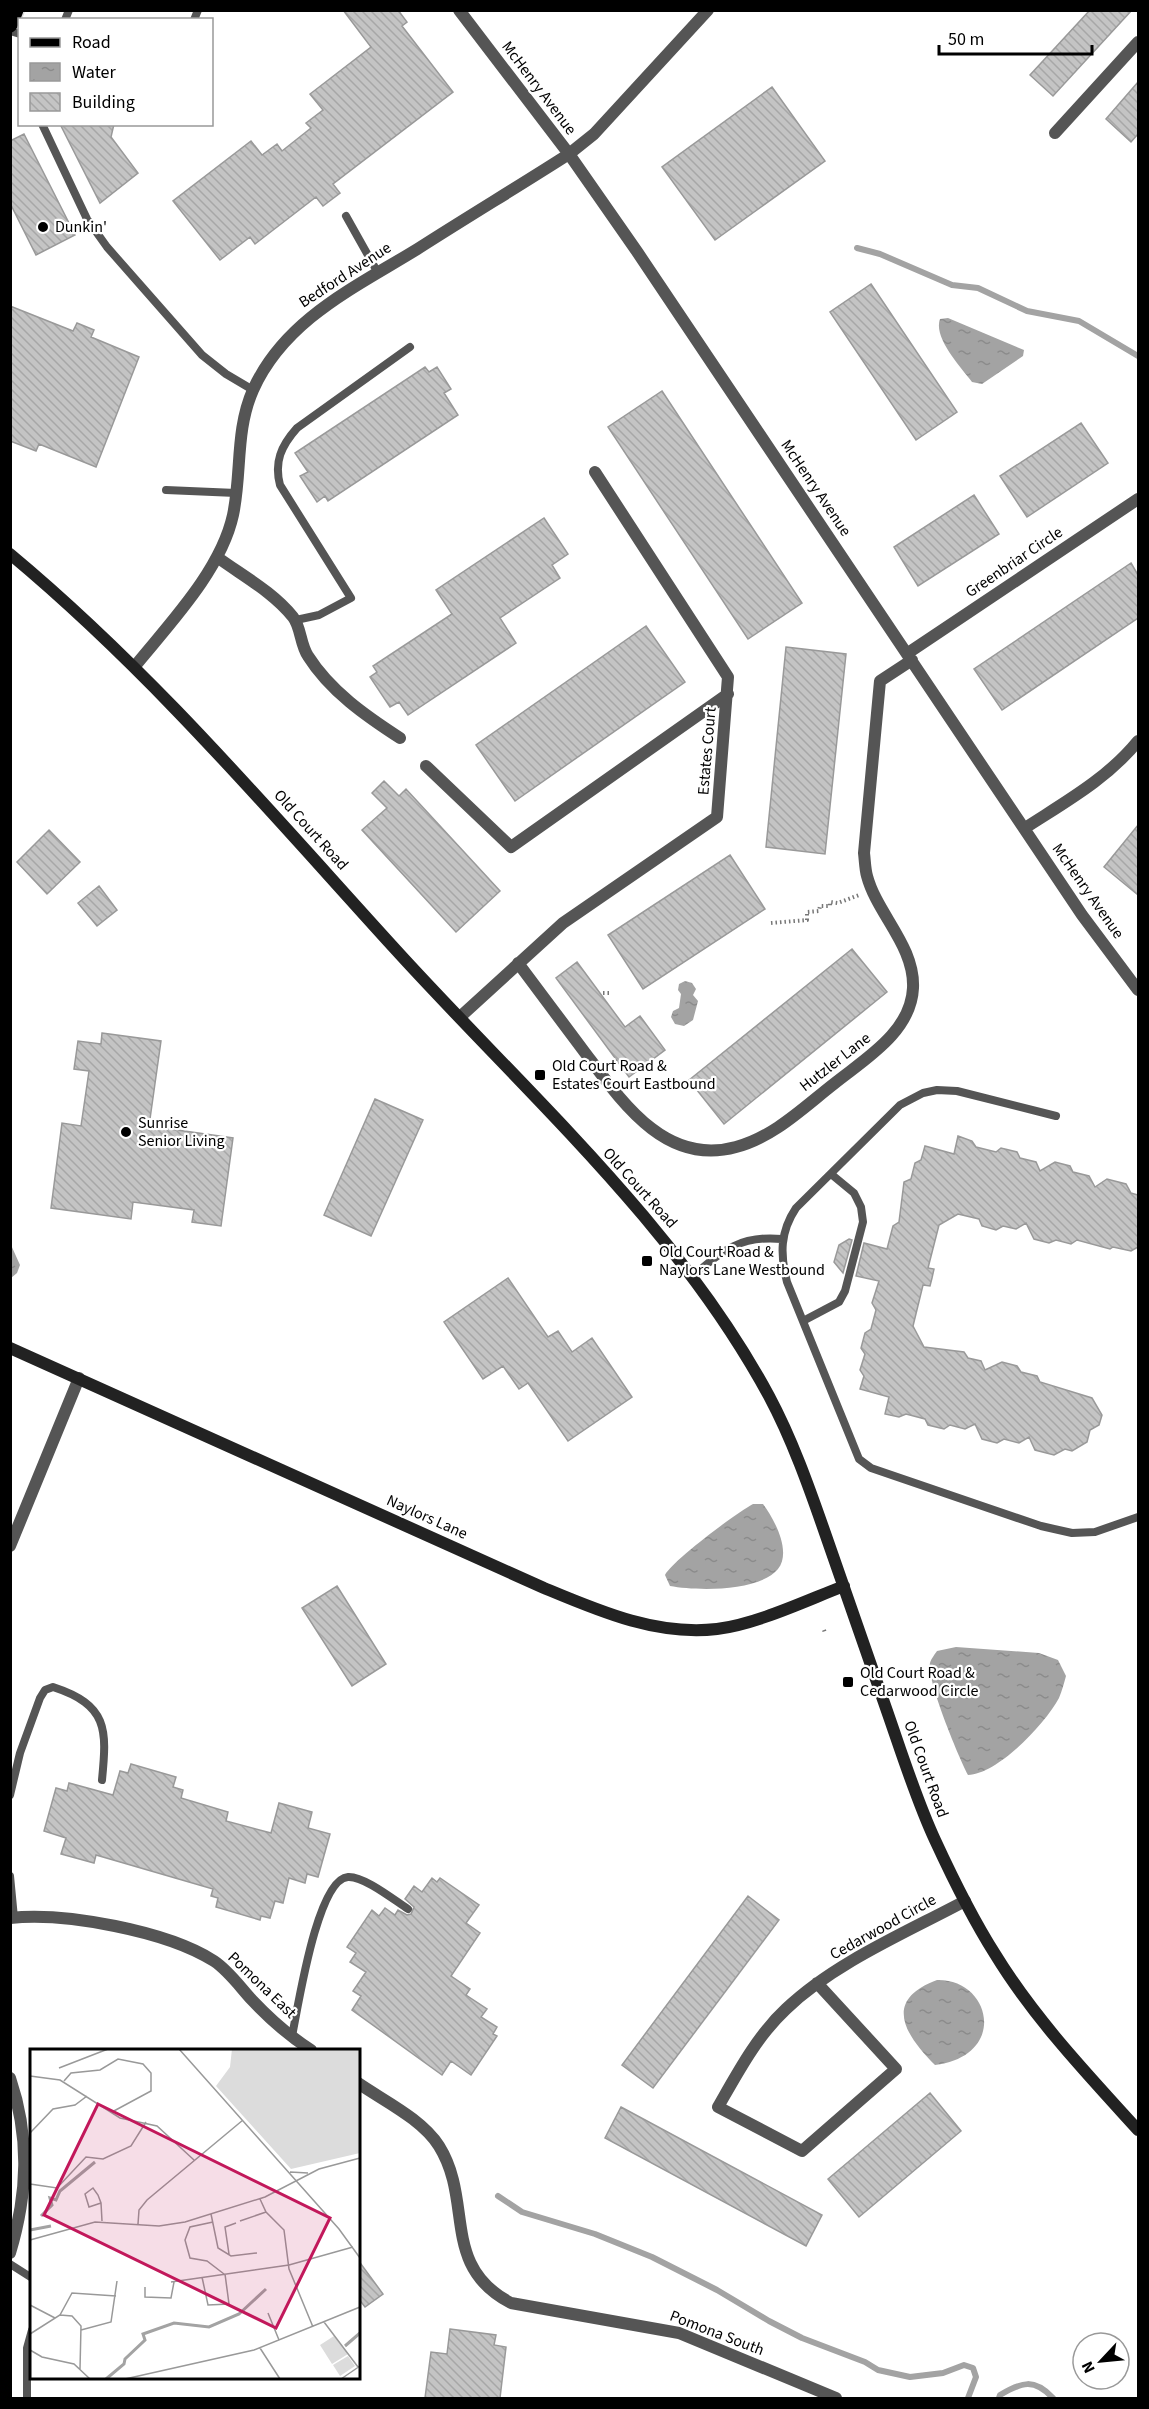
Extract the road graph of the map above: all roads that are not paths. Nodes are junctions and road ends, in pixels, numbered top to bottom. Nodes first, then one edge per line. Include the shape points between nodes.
1 (16, 10) edge
2 (459, 10) edge
3 (708, 10) edge
4 (10, 25) edge
5 (1138, 42) edge
6 (43, 126) edge
7 (1055, 133) dead end
8 (568, 154) junction
9 (346, 216) dead end
10 (378, 273) junction
11 (410, 347) dead end
12 (253, 390) junction
13 (595, 472) dead end
14 (166, 490) dead end
15 (236, 493) junction
16 (1138, 498) edge
17 (10, 554) edge
18 (217, 557) junction
19 (296, 620) junction
20 (910, 657) junction
21 (135, 666) junction
22 (728, 694) junction
23 (400, 738) dead end
24 (1138, 741) edge
25 (426, 766) dead end
26 (1025, 828) junction
27 (518, 963) junction
28 (1138, 990) edge
29 (460, 1017) junction
30 (1056, 1116) dead end
31 (831, 1174) junction
32 (782, 1239) junction
33 (693, 1276) junction
34 (803, 1321) junction
35 (10, 1348) edge
36 (78, 1378) junction
37 (1138, 1517) edge
38 (10, 1546) edge
39 (844, 1586) junction
40 (102, 1780) dead end
41 (10, 1796) edge
42 (10, 1876) edge
43 (965, 1901) junction
44 (408, 1909) dead end
45 (12, 1918) edge
46 (817, 1983) junction
47 (292, 2036) junction
48 (310, 2049) edge
49 (10, 2078) edge
50 (360, 2085) edge
51 (1138, 2130) edge
52 (10, 2253) edge
53 (10, 2264) edge
54 (30, 2277) edge
55 (30, 2337) edge
56 (27, 2398) edge
57 (836, 2398) edge

1 - 4 main road
2 - 8 street, McHenry Avenue
3 - 8 street, Bedford Avenue via 602,126
5 - 7 street
6 - 12 lane via 87,219 107,247 202,355
8 - 10 street, Bedford Avenue
8 - 20 street, McHenry Avenue
9 - 10 lane
10 - 12 street, Bedford Avenue via 307,318 277,351
11 - 19 lane via 297,428 284,444 276,468 280,485 351,598 319,615
12 - 15 street, Bedford Avenue via 239,439
13 - 22 street, Estates Court via 728,677
14 - 15 lane
15 - 18 street, Bedford Avenue
16 - 20 street, Greenbriar Circle
17 - 21 main road, Old Court Road
18 - 19 street via 272,596
18 - 21 street, Bedford Avenue
19 - 23 street via 300,640 319,670 357,710
20 - 26 street, McHenry Avenue
20 - 27 street, Hutzler Lane via 880,681 864,854 867,877 912,971 909,1007 886,1043 780,1126 737,1147 720,1150 677,1145 637,1118
21 - 29 main road, Old Court Road
22 - 25 street via 511,847
22 - 27 street, Estates Court via 717,817 563,923
24 - 26 street via 1119,764
26 - 28 street, McHenry Avenue via 1082,915
27 - 29 street, Estates Court
29 - 33 main road, Old Court Road via 624,1194
30 - 31 lane via 957,1091 923,1093 900,1105
31 - 32 lane via 796,1208
31 - 34 lane via 854,1193 863,1222 839,1302
32 - 33 lane via 761,1237 738,1243
32 - 34 lane via 781,1259
33 - 39 main road, Old Court Road via 741,1346 772,1403 797,1457
34 - 37 lane via 851,1445 859,1459 871,1468 1072,1533 1095,1532
35 - 36 main road, Naylors Lane
36 - 38 street
36 - 39 main road, Naylors Lane via 544,1588 639,1623 664,1629 717,1629
39 - 43 main road, Old Court Road via 925,1816
40 - 41 lane via 106,1748 98,1715 90,1705 53,1688 45,1690 40,1698 20,1753
42 - 45 lane
43 - 46 street, Cedarwood Circle
43 - 51 main road, Old Court Road via 996,1957 1047,2024
44 - 47 lane via 357,1877 336,1882 319,1916
45 - 47 street, Pomona East via 102,1923 153,1934 191,1949 214,1961
46 - 46 street, Cedarwood Circle via 785,2009 758,2042 718,2106 802,2151 896,2069
47 - 48 street, Pomona East
49 - 52 street via 23,2126 26,2165 19,2225
50 - 57 street, Pomona South via 425,2129 438,2145 454,2185 467,2258 476,2277 492,2293 511,2303 679,2333
53 - 54 lane
55 - 56 lane

